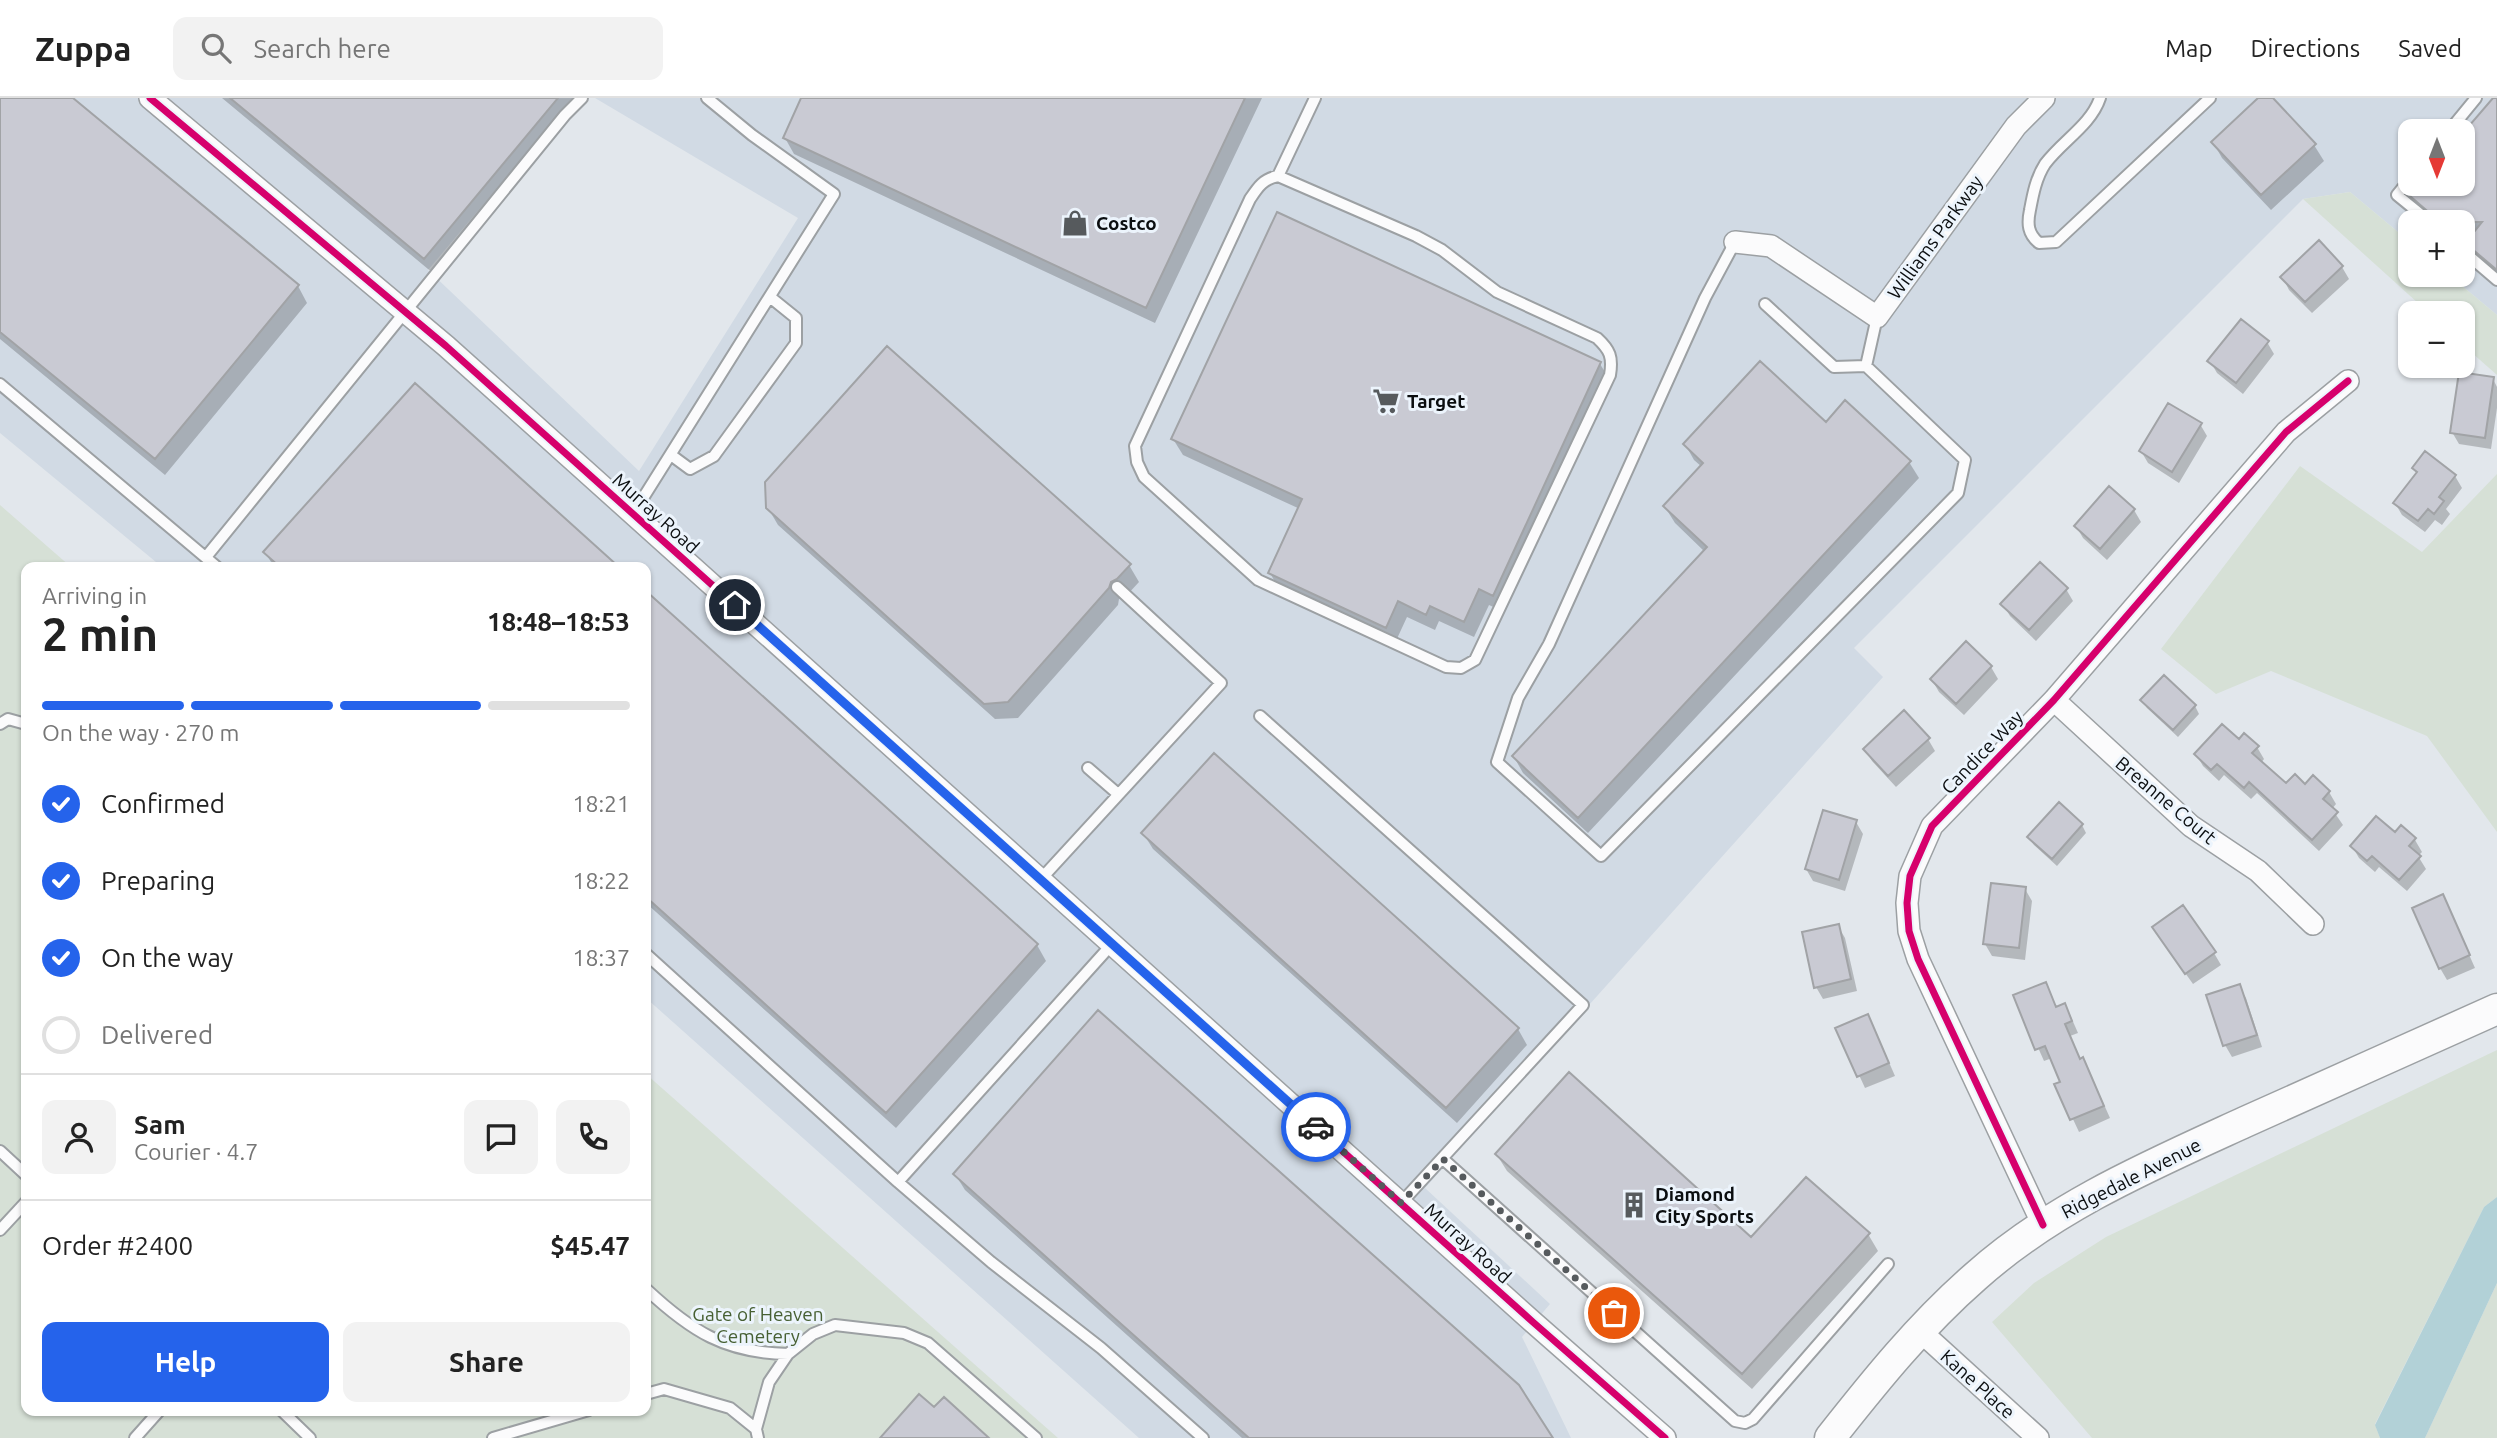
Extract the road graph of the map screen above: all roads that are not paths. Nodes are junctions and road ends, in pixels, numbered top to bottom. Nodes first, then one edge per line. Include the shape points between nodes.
1 (150, 98) edge
2 (582, 98) edge
3 (708, 98) edge
4 (1315, 98) edge
5 (2044, 98) edge
6 (2100, 98) edge
7 (2210, 98) edge
8 (2476, 98) edge
9 (2459, 119) edge
10 (1278, 176) junction
11 (2398, 196) edge
12 (2415, 210) edge
13 (1735, 242) joint
14 (2475, 261) edge
15 (2497, 279) edge
16 (769, 297) junction
17 (1765, 304) dead end
18 (405, 312) junction
19 (1877, 317) junction
20 (1866, 366) junction
21 (2348, 382) dead end
22 (0, 384) edge
23 (671, 455) junction
24 (633, 514) junction
25 (206, 557) junction
26 (212, 562) edge
27 (1117, 587) dead end
28 (2054, 700) junction
29 (1260, 716) dead end
30 (0, 723) edge
31 (21, 723) edge
32 (1088, 768) dead end
33 (1118, 794) junction
34 (1041, 878) junction
35 (2313, 924) dead end
36 (1113, 943) junction
37 (651, 959) edge
38 (2497, 1009) edge
39 (0, 1151) edge
40 (1443, 1159) junction
41 (21, 1170) edge
42 (898, 1182) junction
43 (1401, 1203) junction
44 (21, 1207) edge
45 (2043, 1226) junction
46 (0, 1230) edge
47 (1888, 1264) dead end
48 (651, 1294) edge
49 (1919, 1330) junction
50 (788, 1354) junction
51 (651, 1393) edge
52 (155, 1416) edge
53 (287, 1416) edge
54 (568, 1416) edge
55 (757, 1434) edge
56 (1661, 1437) edge
57 (135, 1438) edge
58 (310, 1438) edge
59 (493, 1438) edge
60 (1036, 1438) edge
61 (1203, 1438) edge
62 (1831, 1438) edge
63 (2038, 1438) edge

1 - 18 street, Murray Road
2 - 18 lane
3 - 16 lane via 834,194
4 - 10 lane
5 - 19 street, Williams Parkway via 2015,126
6 - 7 lane via 2096,110 2046,163 2037,179 2027,221 2031,237 2039,243 2056,242
8 - 9 lane
10 - 10 lane via 1260,184 1250,199 1135,446 1137,462 1144,477 1258,580 1446,667 1461,668 1475,660 1610,375 1613,361 1609,349 1597,338 1497,292 1416,236
11 - 12 lane
13 - 19 street, Williams Parkway via 1771,246
13 - 20 lane via 1705,298 1549,643 1518,698 1497,762 1601,856 1958,494 1965,460
14 - 15 lane
16 - 23 lane
16 - 23 lane via 796,318 796,343 715,456 690,469
17 - 20 lane via 1834,367
18 - 24 street, Murray Road
18 - 25 lane
19 - 20 lane
21 - 28 street, Candice Way via 2286,432
22 - 25 lane
23 - 24 lane
24 - 34 street, Murray Road
25 - 26 lane
27 - 33 lane via 1221,683
28 - 35 street, Breanne Court via 2191,826 2258,871
28 - 45 street, Candice Way via 1933,826 1910,876 1907,903 1909,931 1918,958
29 - 40 lane via 1583,1005
30 - 31 lane via 8,719
32 - 33 lane
33 - 34 lane
34 - 36 street, Murray Road
36 - 42 lane
36 - 43 street, Murray Road
37 - 42 lane
38 - 45 main road, Ridgedale Avenue via 2139,1170
39 - 41 lane
40 - 43 lane
40 - 47 lane via 1735,1421 1753,1419
42 - 61 lane
43 - 56 street, Murray Road
44 - 46 lane
45 - 49 main road, Ridgedale Avenue via 1976,1275
48 - 50 lane via 678,1319 721,1343 766,1354
49 - 62 main road, Ridgedale Avenue
49 - 63 street, Kane Place
50 - 55 lane via 769,1382
50 - 60 lane via 813,1334 835,1325 904,1332 928,1343
51 - 55 lane via 664,1389 730,1408
52 - 57 lane
53 - 58 lane
54 - 59 lane

